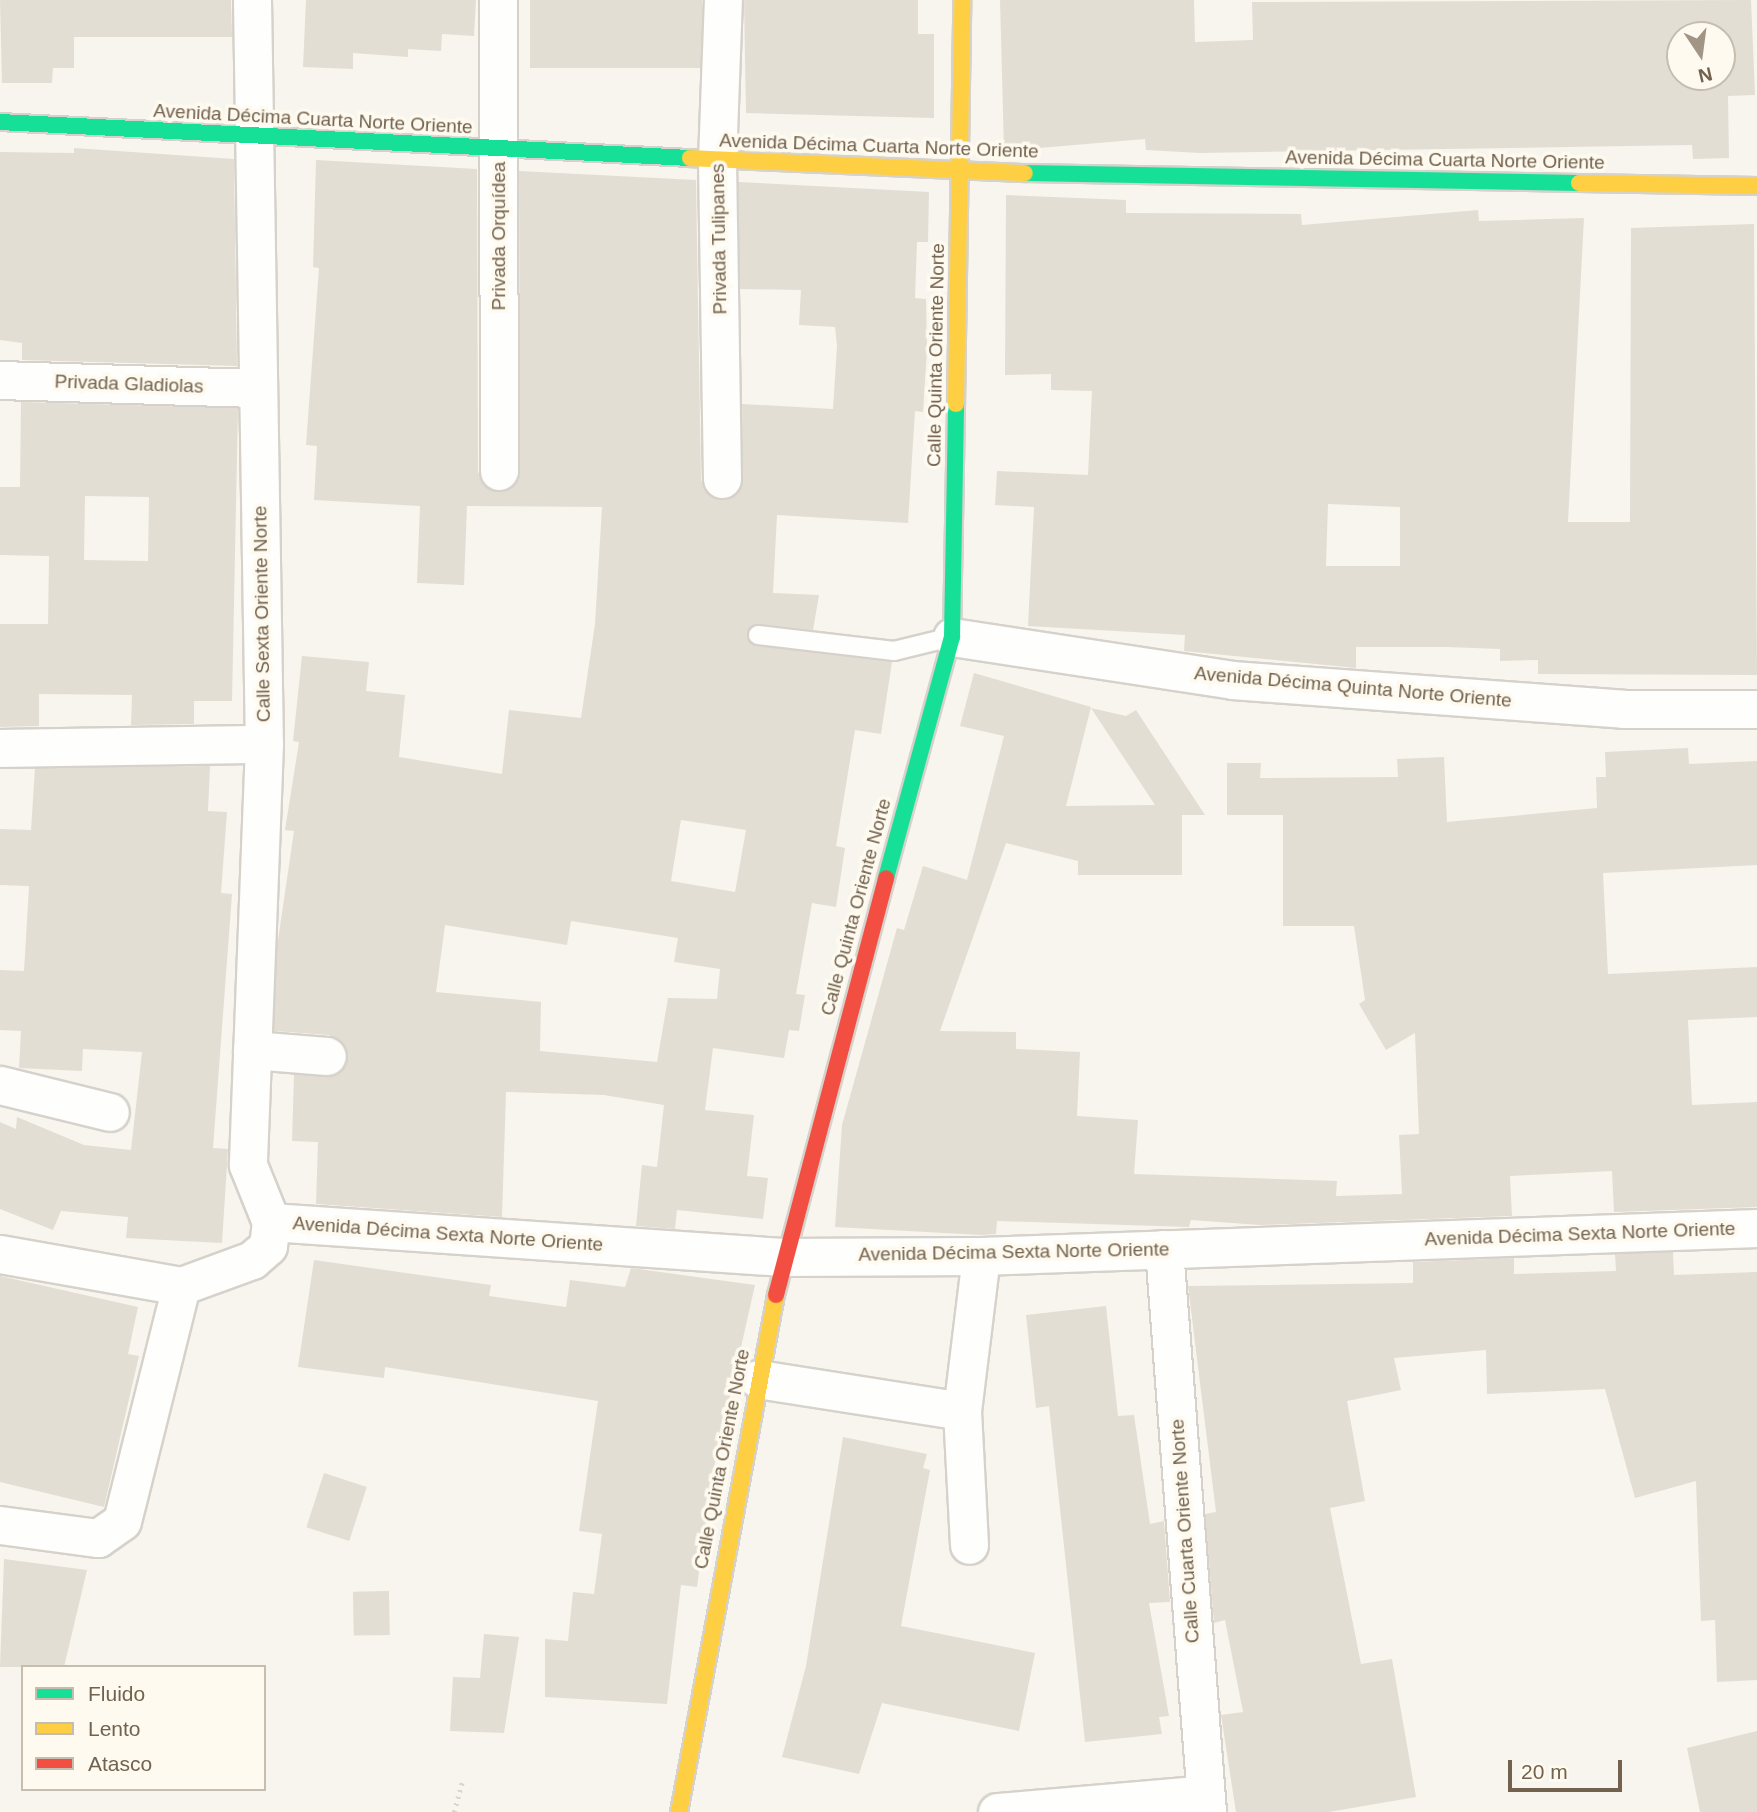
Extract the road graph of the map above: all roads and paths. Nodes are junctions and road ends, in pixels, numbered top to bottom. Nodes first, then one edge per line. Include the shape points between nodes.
1 (252, 0) edge
2 (498, 0) edge
3 (723, 0) edge
4 (962, 0) edge
5 (0, 122) edge
6 (254, 137) junction
7 (499, 150) junction
8 (717, 161) junction
9 (961, 172) junction
10 (1757, 186) edge
11 (0, 380) edge
12 (258, 388) junction
13 (499, 471) dead end
14 (722, 479) dead end
15 (758, 635) dead end
16 (952, 637) junction
17 (1757, 709) edge
18 (264, 744) junction
19 (0, 747) edge
20 (252, 1050) junction
21 (327, 1056) dead end
22 (0, 1085) edge
23 (110, 1112) dead end
24 (271, 1222) junction
25 (1757, 1228) edge
26 (1164, 1249) junction
27 (0, 1254) edge
28 (981, 1256) junction
29 (783, 1257) junction
30 (181, 1286) junction
31 (758, 1379) junction
32 (962, 1410) junction
33 (0, 1525) edge
34 (969, 1545) dead end
35 (462, 1783) dead end
36 (1206, 1803) edge
37 (454, 1812) edge
38 (679, 1812) edge
39 (997, 1812) edge

1 - 6 street, Calle Sexta Oriente Norte
2 - 7 street, Privada Orquídea
3 - 8 street, Privada Tulipanes
4 - 9 street, Calle Quinta Oriente Norte
5 - 6 street, Avenida Décima Cuarta Norte Oriente
6 - 7 street, Avenida Décima Cuarta Norte Oriente
6 - 12 street, Calle Sexta Oriente Norte
7 - 8 street, Avenida Décima Cuarta Norte Oriente
7 - 13 street, Privada Orquídea
8 - 9 street, Avenida Décima Cuarta Norte Oriente
8 - 14 street, Privada Tulipanes
9 - 10 street, Avenida Décima Cuarta Norte Oriente
9 - 16 street, Calle Quinta Oriente Norte
11 - 12 street, Privada Gladiolas
12 - 18 street, Calle Sexta Oriente Norte
15 - 16 lane via 894,651
16 - 17 street, Avenida Décima Quinta Norte Oriente via 1232,680 1623,709
16 - 29 street, Calle Quinta Oriente Norte
18 - 19 street
18 - 20 street, Calle Sexta Oriente Norte
20 - 21 street
20 - 24 street, Calle Sexta Oriente Norte via 248,1165
22 - 23 street
24 - 29 street, Avenida Décima Sexta Norte Oriente
24 - 30 street via 268,1246 252,1260
25 - 26 street, Avenida Décima Sexta Norte Oriente
26 - 28 street, Avenida Décima Sexta Norte Oriente
26 - 36 street, Calle Cuarta Oriente Norte
27 - 30 street
28 - 29 street, Avenida Décima Sexta Norte Oriente
28 - 32 street
29 - 31 street, Calle Quinta Oriente Norte
30 - 33 street via 122,1521 98,1538
31 - 32 street
31 - 38 street, Calle Quinta Oriente Norte
32 - 34 street
35 - 37 path
36 - 39 street

